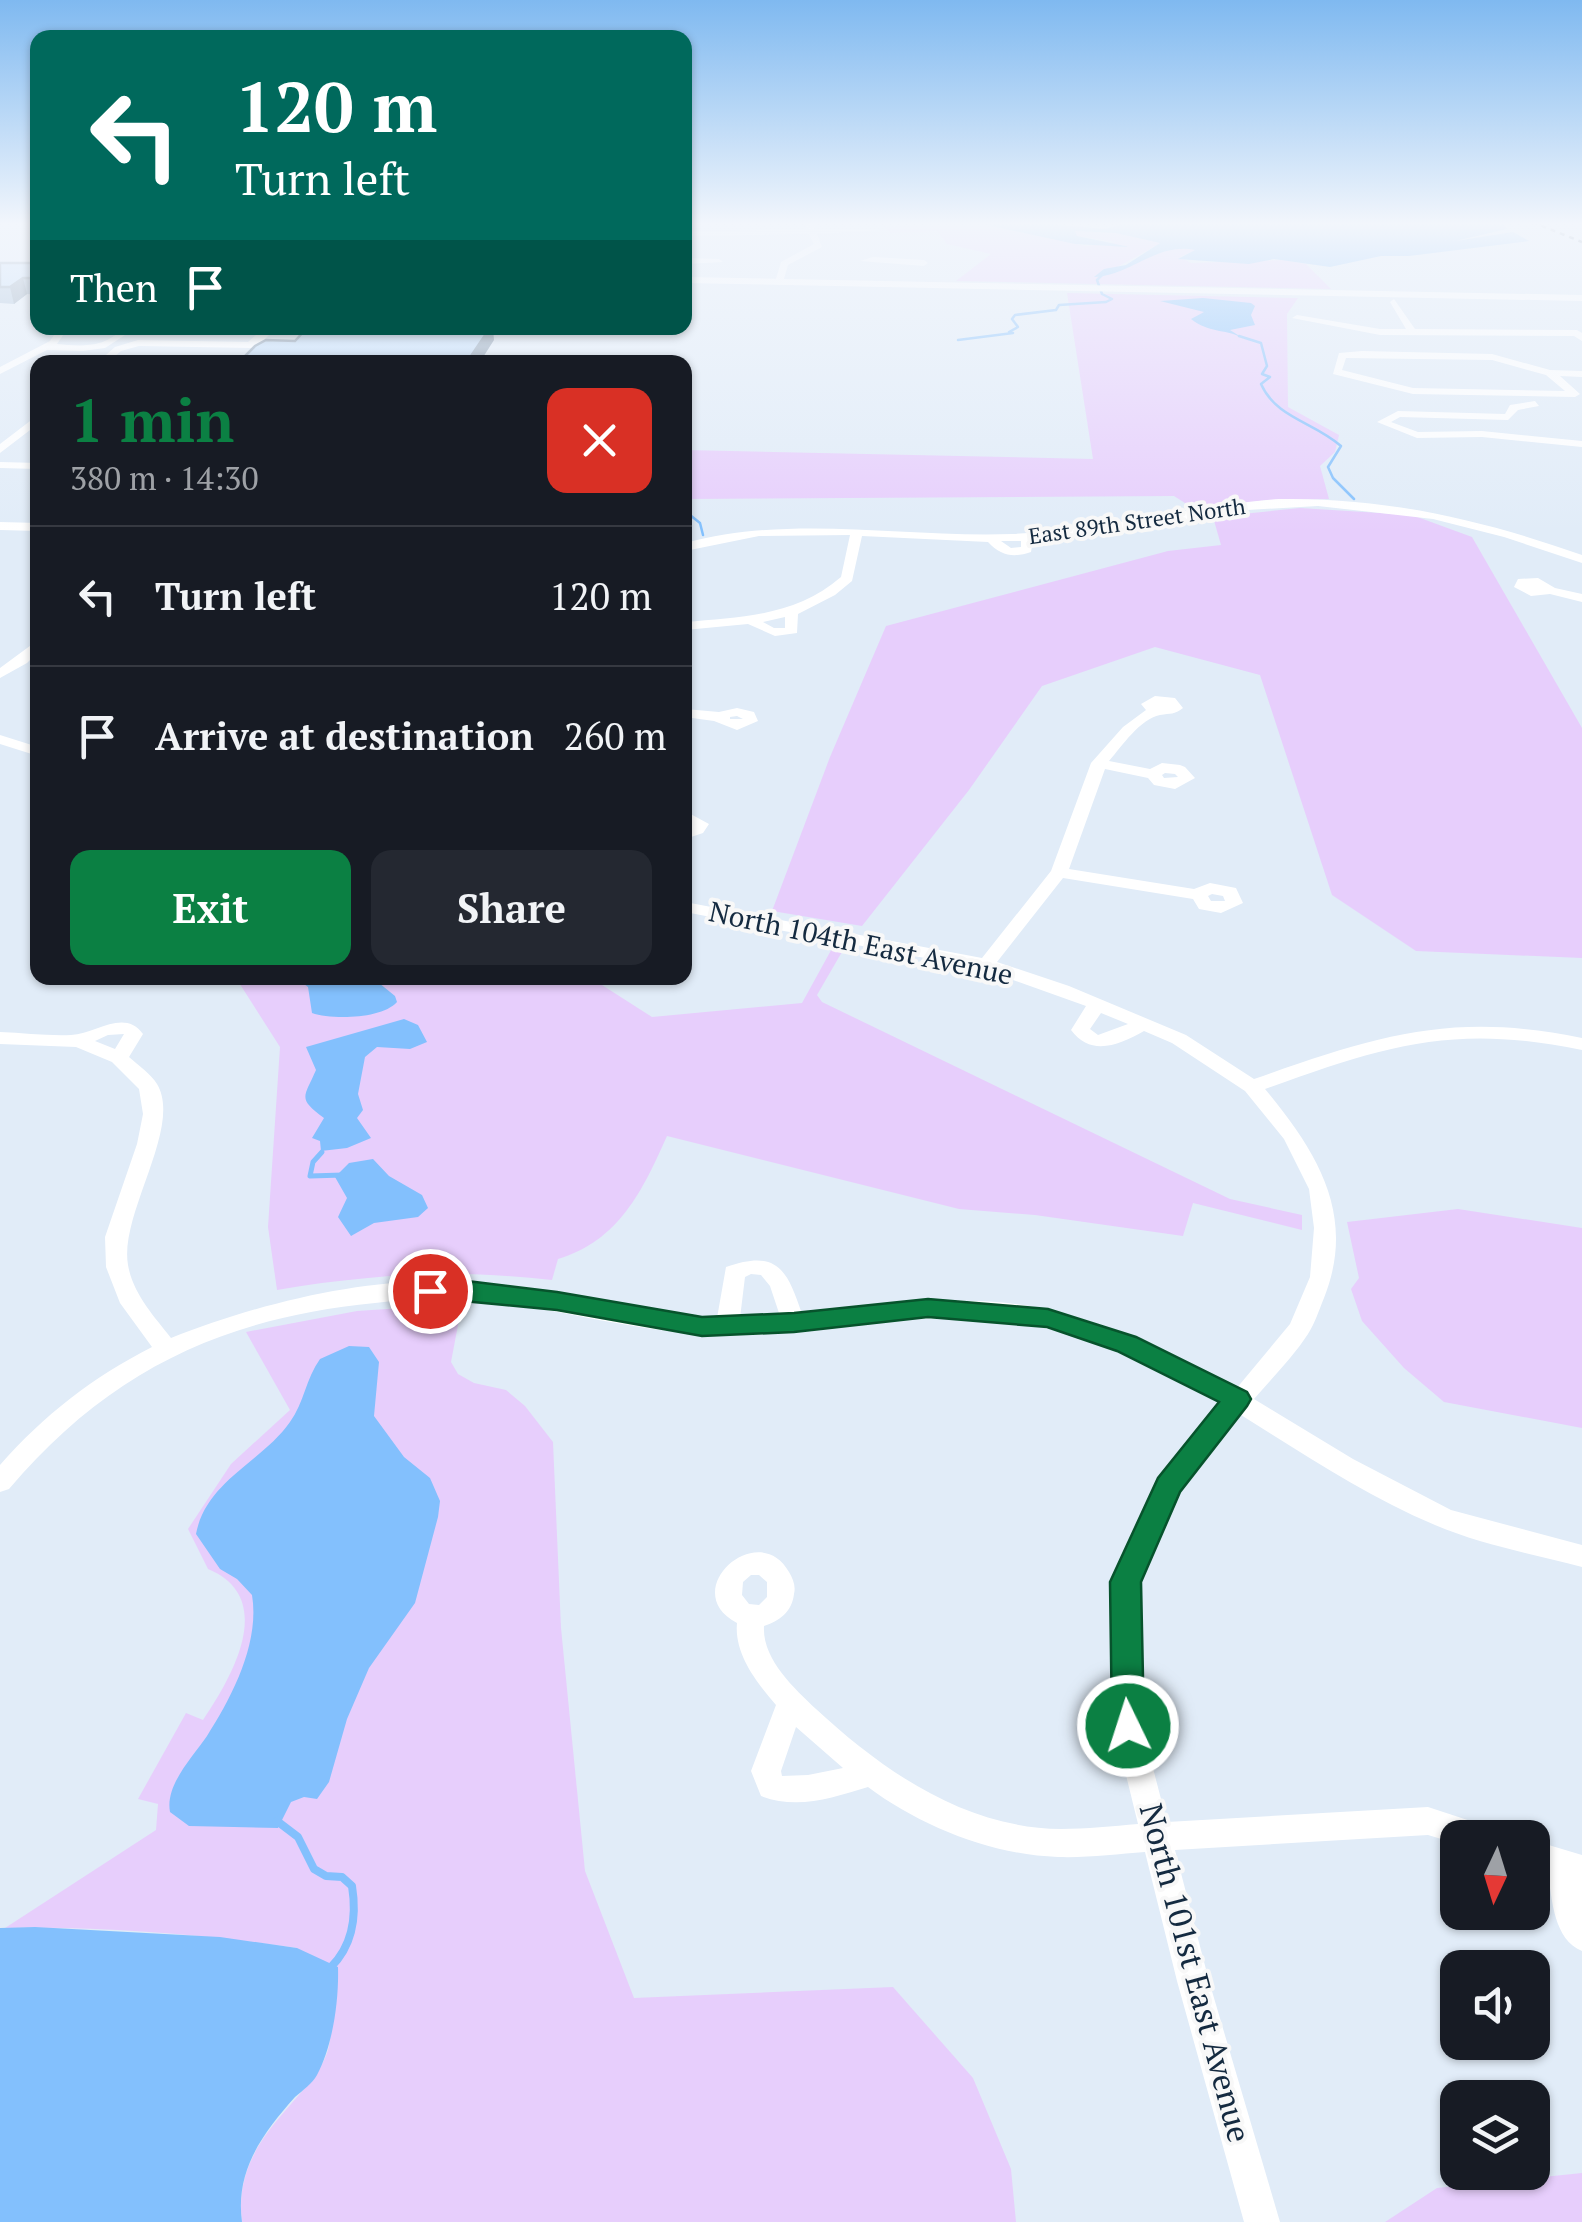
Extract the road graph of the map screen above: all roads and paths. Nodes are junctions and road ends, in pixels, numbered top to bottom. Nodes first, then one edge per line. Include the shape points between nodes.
1 (1343, 326) edge
2 (1408, 326) edge
3 (1380, 332) junction
4 (1412, 332) junction
5 (58, 335) edge
6 (123, 335) edge
7 (263, 335) edge
8 (1582, 338) edge
9 (50, 345) junction
10 (252, 345) joint
11 (30, 355) edge
12 (31, 355) edge
13 (111, 355) edge
14 (1396, 355) junction
15 (0, 371) edge
16 (1550, 374) junction
17 (1582, 374) edge
18 (1506, 394) junction
19 (1582, 404) edge
20 (1522, 406) junction
21 (1478, 416) junction
22 (30, 425) edge
23 (1482, 434) junction
24 (1582, 444) edge
25 (0, 450) edge
26 (0, 464) edge
27 (30, 466) edge
28 (0, 526) edge
29 (30, 527) edge
30 (856, 534) junction
31 (692, 546) edge
32 (1582, 559) edge
33 (1548, 590) dead end
34 (1582, 598) edge
35 (692, 625) edge
36 (30, 652) edge
37 (0, 674) edge
38 (1155, 711) dead end
39 (692, 714) edge
40 (721, 717) dead end
41 (0, 739) edge
42 (30, 749) edge
43 (1099, 763) junction
44 (1153, 774) dead end
45 (1059, 872) junction
46 (1198, 895) dead end
47 (692, 908) edge
48 (986, 964) junction
49 (1097, 1004) junction
50 (1142, 1024) junction
51 (0, 1038) edge
52 (79, 1042) junction
53 (1582, 1044) edge
54 (119, 1058) junction
55 (1252, 1087) junction
56 (794, 1323) junction
57 (727, 1327) junction
58 (166, 1348) junction
59 (1237, 1399) junction
60 (0, 1482) edge
61 (1582, 1556) edge
62 (752, 1614) dead end
63 (791, 1703) junction
64 (870, 1772) junction
65 (1440, 1825) edge
66 (1156, 1838) junction
67 (1559, 1862) edge
68 (1582, 1936) edge
69 (1262, 2222) edge

1 - 3 street
2 - 4 street
3 - 4 street
3 - 14 street
4 - 8 street
5 - 9 street
6 - 9 street via 100,348
7 - 10 street
9 - 12 street
10 - 13 street via 138,343
11 - 15 street
14 - 16 street via 1492,356
14 - 18 street via 1342,355 1337,372 1412,390
16 - 17 street
16 - 18 street via 1576,394
18 - 20 street
19 - 20 street
20 - 21 street via 1508,418
21 - 23 street
21 - 23 street via 1398,414 1382,422 1417,436
22 - 25 street
23 - 24 street
26 - 27 street
28 - 29 street
30 - 31 street, East 89th Street North via 752,534
30 - 32 street, East 89th Street North via 992,538 1014,552 1027,549 1027,536 1277,503 1342,503 1466,520
30 - 35 street via 847,578 790,614 792,630 769,632 751,620
33 - 34 street
36 - 37 street
38 - 43 street
39 - 40 street
41 - 42 street
43 - 44 street
43 - 45 street
45 - 46 street
45 - 48 street
47 - 48 street, North 104th East Avenue
48 - 49 street, North 104th East Avenue
49 - 50 street, North 104th East Avenue
49 - 50 street via 1080,1030 1095,1042
50 - 55 street, North 104th East Avenue
51 - 52 street
52 - 54 street
52 - 54 street via 129,1028 134,1034
53 - 55 street via 1485,1029 1422,1032
54 - 58 street via 149,1088 153,1114 116,1237 117,1267 131,1303
55 - 59 street, North 101st East Avenue via 1293,1136 1320,1188 1325,1228 1321,1277 1300,1328
56 - 57 street
56 - 57 street via 776,1274 750,1264 734,1272
56 - 59 street via 928,1308 1048,1318 1127,1344
57 - 58 street via 459,1289 305,1304
58 - 60 street via 54,1424
59 - 61 street via 1444,1518
59 - 66 street, North 101st East Avenue via 1168,1486 1126,1582 1128,1726
62 - 63 street via 750,1639
63 - 64 street
63 - 64 street via 766,1771 771,1788 816,1788
64 - 66 street via 928,1808 1010,1837 1058,1843
65 - 66 street
66 - 69 street, North 101st East Avenue
67 - 68 street

